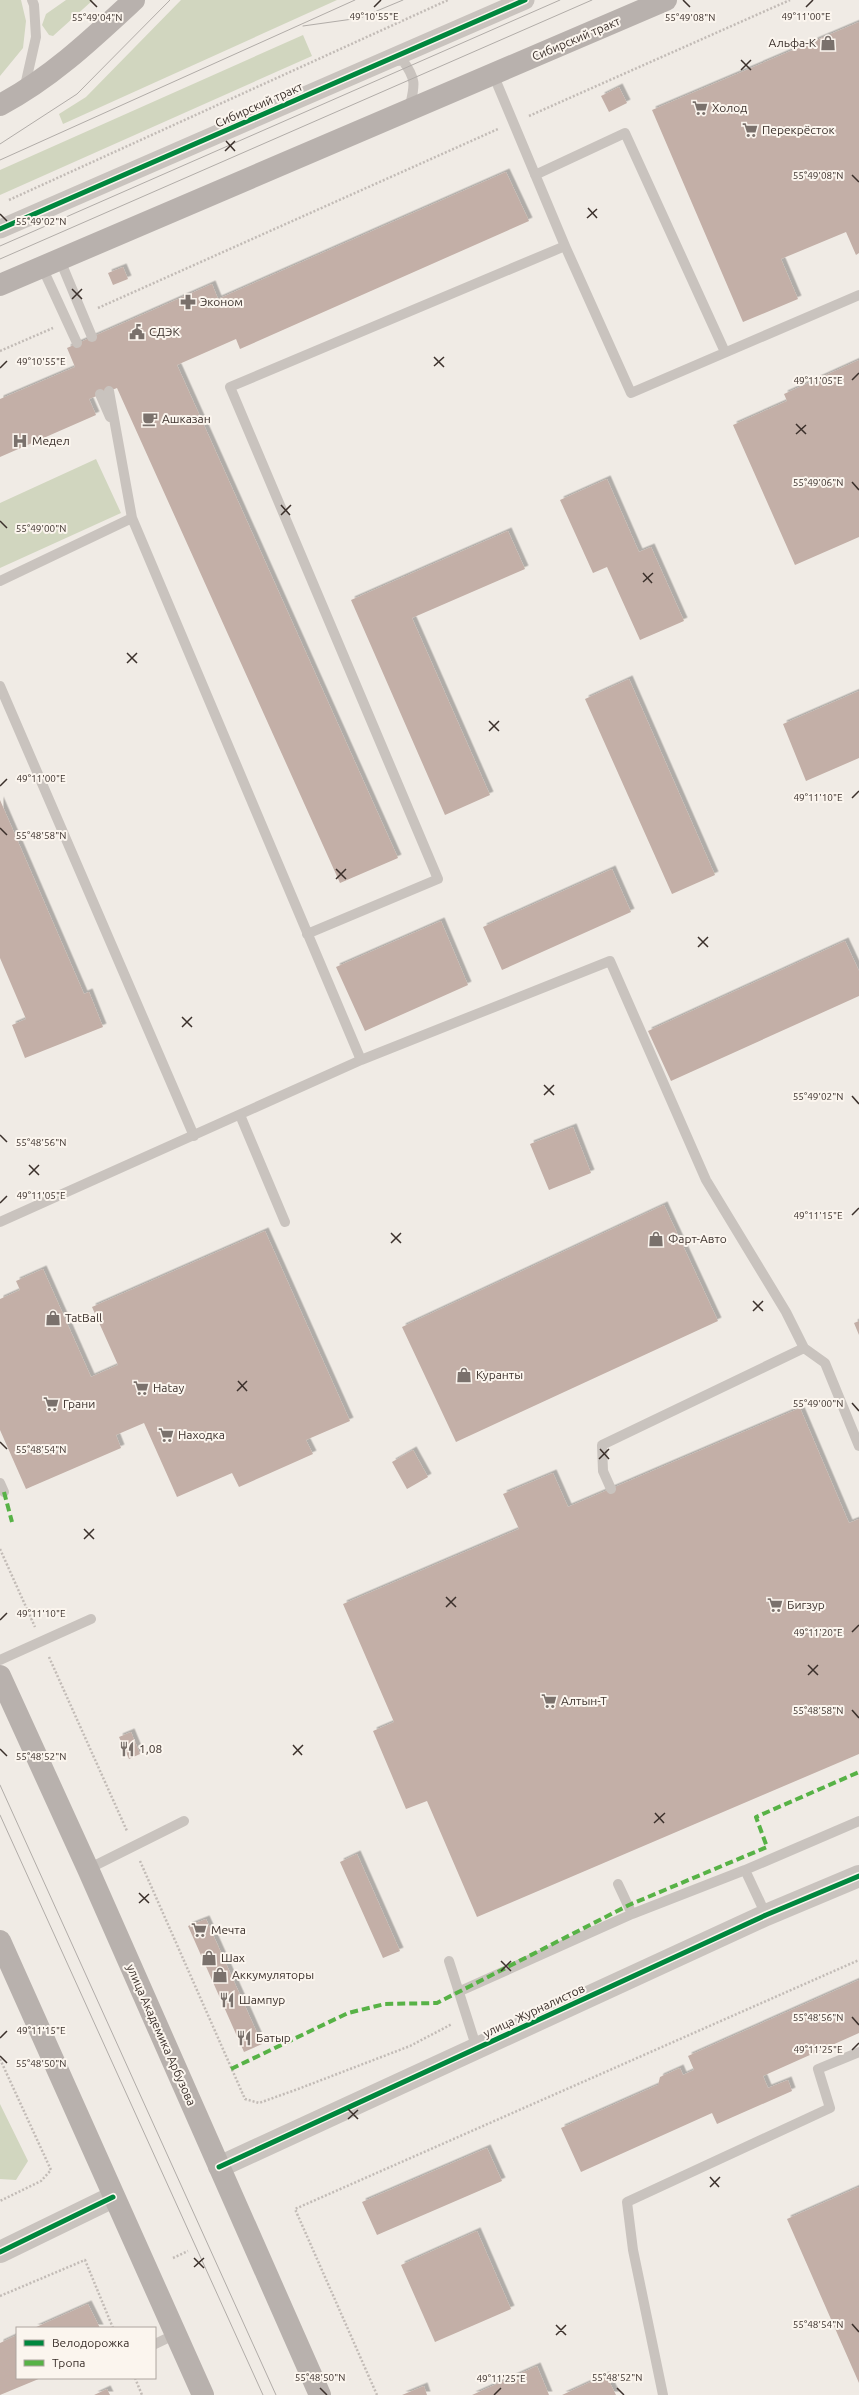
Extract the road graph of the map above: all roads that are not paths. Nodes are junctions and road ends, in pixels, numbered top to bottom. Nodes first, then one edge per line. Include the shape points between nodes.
1 (134, 0) edge
2 (525, 0) edge
3 (666, 0) edge
4 (33, 2) edge
5 (388, 60) junction
6 (493, 74) junction
7 (24, 92) junction
8 (0, 105) edge
9 (408, 110) junction
10 (535, 175) junction
11 (0, 229) edge
12 (565, 246) junction
13 (51, 263) junction
14 (0, 285) edge
15 (859, 295) edge
16 (92, 337) dead end
17 (77, 344) dead end
18 (725, 352) junction
19 (105, 393) dead end
20 (132, 518) junction
21 (0, 581) edge
22 (0, 686) edge
23 (307, 934) junction
24 (361, 1060) junction
25 (240, 1115) junction
26 (194, 1136) junction
27 (0, 1222) edge
28 (285, 1222) dead end
29 (804, 1348) junction
30 (859, 1446) edge
31 (611, 1489) dead end
32 (91, 1619) dead end
33 (0, 1660) edge
34 (0, 1676) edge
35 (859, 1820) edge
36 (184, 1821) dead end
37 (88, 1869) junction
38 (745, 1870) junction
39 (859, 1876) edge
40 (618, 1884) dead end
41 (632, 1914) junction
42 (766, 1915) junction
43 (0, 1941) edge
44 (449, 1961) dead end
45 (458, 1992) junction
46 (477, 2049) junction
47 (859, 2052) edge
48 (219, 2167) junction
49 (113, 2197) junction
50 (0, 2252) edge
51 (176, 2334) junction
52 (156, 2344) edge
53 (203, 2395) edge
54 (320, 2395) edge
55 (663, 2395) edge

1 - 7 main road via 75,54
2 - 5 street, Сибирский тракт
3 - 6 main road, Сибирский тракт
4 - 7 lane via 36,37
5 - 9 lane via 403,61 412,72 415,82
5 - 11 street, Сибирский тракт
6 - 9 main road, Сибирский тракт
6 - 10 lane
7 - 8 main road
9 - 13 main road, Сибирский тракт
10 - 12 lane
10 - 18 lane via 625,133
12 - 18 lane via 631,393
12 - 23 lane via 230,387 438,879
13 - 14 main road, Сибирский тракт
13 - 16 lane via 83,315
13 - 17 lane via 67,322
15 - 18 lane
19 - 20 lane via 117,431
20 - 21 lane
20 - 23 lane
22 - 26 lane
23 - 24 lane
24 - 25 lane
24 - 29 lane via 610,961 706,1180 786,1312
25 - 26 lane
25 - 28 lane
26 - 27 lane
29 - 30 lane via 825,1363
29 - 31 lane via 602,1445 603,1472
32 - 33 lane
34 - 37 main road, улица Академика Арбузова
35 - 38 lane
36 - 37 lane
37 - 48 main road, улица Академика Арбузова
38 - 41 lane
38 - 42 lane
39 - 42 street, улица Журналистов
40 - 41 lane
41 - 45 lane
42 - 46 street, улица Журналистов
43 - 49 main road
44 - 45 lane
45 - 46 lane
46 - 48 street, улица Журналистов
47 - 55 lane via 818,2069 830,2108 627,2202 633,2250
48 - 54 main road, улица Академика Арбузова
49 - 50 street
49 - 51 main road
51 - 52 lane
51 - 53 main road

